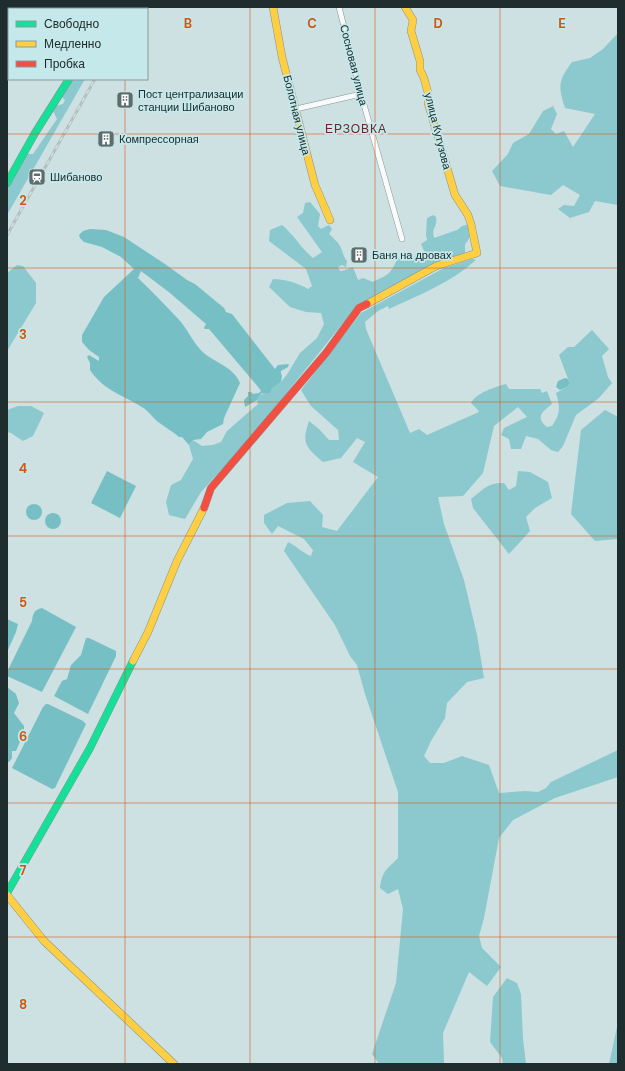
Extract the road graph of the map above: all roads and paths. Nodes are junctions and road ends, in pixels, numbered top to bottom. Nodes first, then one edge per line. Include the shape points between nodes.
1 (273, 7) edge
2 (340, 7) edge
3 (405, 7) edge
4 (68, 80) edge
5 (361, 94) junction
6 (296, 109) junction
7 (7, 183) edge
8 (330, 220) dead end
9 (402, 239) dead end
10 (7, 894) edge
11 (174, 1064) edge

1 - 6 street, Болотная улица via 282,57
2 - 5 street, Сосновая улица
3 - 10 street, улица Кутузова via 413,20 411,31 447,170 457,200 468,215 477,253 436,266 358,308 326,353 211,488 205,507 177,560 148,632 90,748
4 - 7 street
5 - 6 street
5 - 9 street, Сосновая улица
6 - 8 street, Болотная улица via 315,185
10 - 11 street via 44,941

